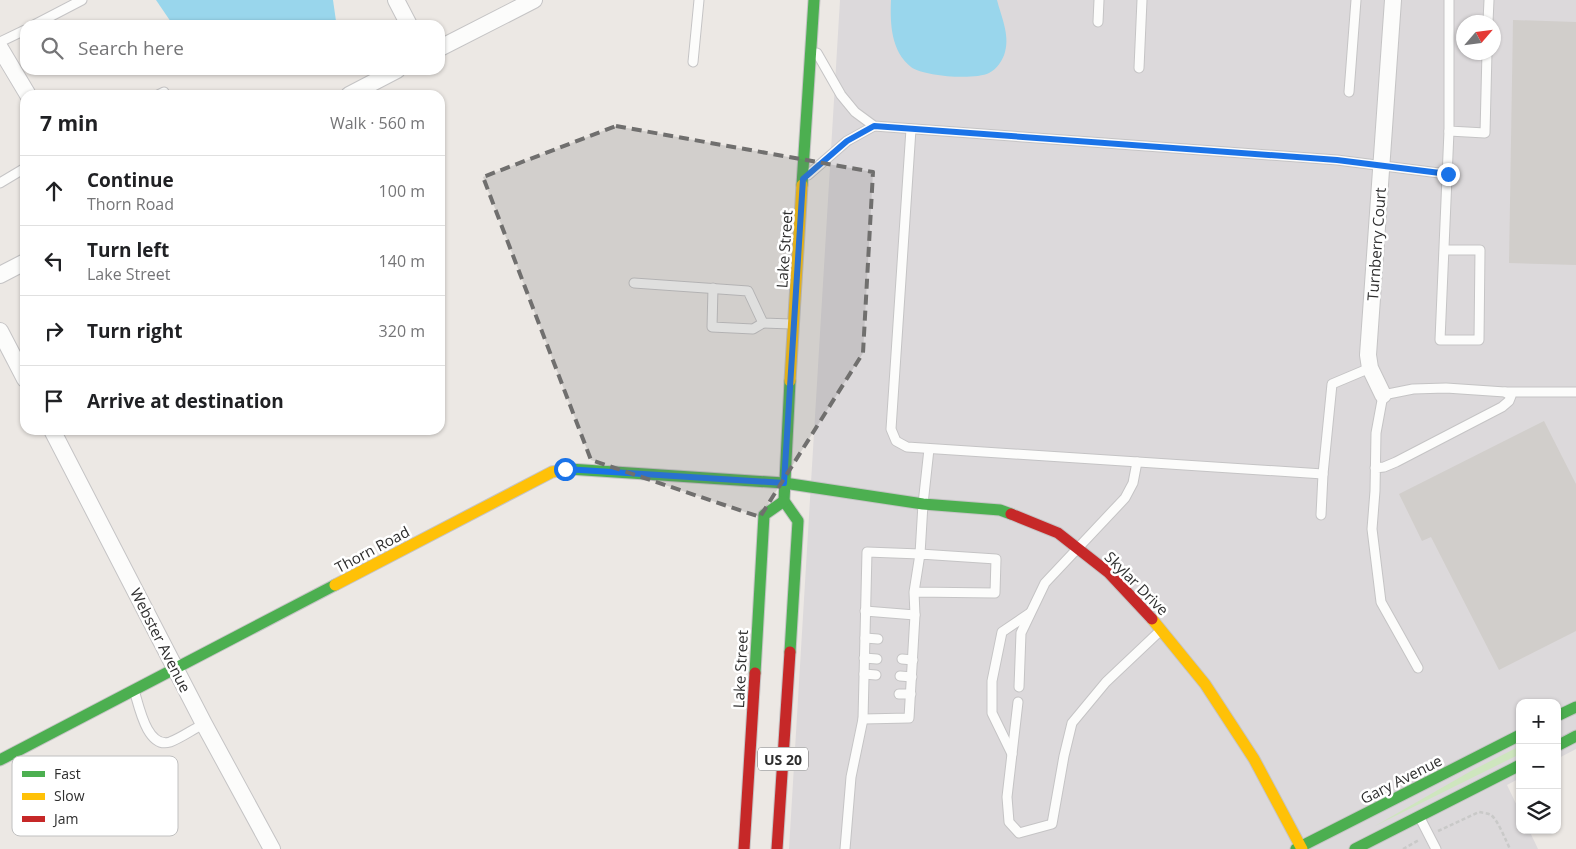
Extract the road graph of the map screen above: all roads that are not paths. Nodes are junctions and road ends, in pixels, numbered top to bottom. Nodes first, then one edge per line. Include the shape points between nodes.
1 (82, 0) edge
2 (396, 0) edge
3 (534, 0) edge
4 (699, 0) edge
5 (814, 0) edge
6 (1099, 0) edge
7 (1142, 0) edge
8 (1356, 0) edge
9 (1393, 0) edge
10 (1449, 0) edge
11 (1489, 0) edge
12 (1488, 15) edge
13 (44, 20) edge
14 (406, 20) edge
15 (1098, 22) dead end
16 (20, 32) edge
17 (0, 42) edge
18 (812, 43) junction
19 (445, 45) edge
20 (0, 48) edge
21 (1487, 60) edge
22 (693, 62) dead end
23 (1139, 68) dead end
24 (387, 75) edge
25 (25, 90) edge
26 (359, 90) edge
27 (1348, 92) dead end
28 (874, 126) junction
29 (910, 129) junction
30 (1450, 131) junction
31 (1381, 166) junction
32 (20, 171) edge
33 (1448, 174) junction
34 (803, 179) junction
35 (0, 182) edge
36 (1444, 250) junction
37 (20, 265) edge
38 (0, 275) edge
39 (634, 282) dead end
40 (713, 288) junction
41 (762, 323) junction
42 (794, 324) junction
43 (0, 331) edge
44 (1370, 368) junction
45 (20, 369) edge
46 (1504, 392) junction
47 (1576, 392) edge
48 (1383, 395) junction
49 (55, 435) edge
50 (929, 449) junction
51 (1137, 462) junction
52 (1375, 468) junction
53 (1323, 474) junction
54 (784, 483) junction
55 (784, 501) junction
56 (923, 504) junction
57 (1321, 515) dead end
58 (1077, 548) junction
59 (920, 554) junction
60 (914, 592) junction
61 (865, 611) junction
62 (1031, 612) junction
63 (915, 615) junction
64 (1161, 630) junction
65 (865, 638) junction
66 (878, 639) dead end
67 (904, 640) dead end
68 (913, 641) junction
69 (864, 658) junction
70 (877, 658) dead end
71 (902, 659) dead end
72 (913, 660) junction
73 (176, 668) junction
74 (1418, 668) dead end
75 (864, 674) junction
76 (876, 674) dead end
77 (900, 676) dead end
78 (912, 677) junction
79 (1020, 687) dead end
80 (134, 690) junction
81 (864, 694) junction
82 (874, 694) dead end
83 (899, 694) dead end
84 (911, 694) junction
85 (1018, 702) dead end
86 (1576, 706) edge
87 (1561, 714) edge
88 (863, 719) junction
89 (204, 724) junction
90 (1576, 736) edge
91 (1516, 737) edge
92 (1561, 744) edge
93 (1012, 755) junction
94 (0, 760) edge
95 (1516, 767) edge
96 (1419, 816) junction
97 (1299, 848) edge
98 (272, 849) edge
99 (744, 849) edge
100 (777, 849) edge
101 (845, 849) edge
102 (1355, 849) edge
103 (1436, 849) edge

1 - 13 lane
2 - 14 street
3 - 19 street
4 - 22 lane
5 - 18 main road, Lake Street
6 - 15 lane
7 - 23 lane
8 - 27 lane
9 - 31 street, Turnberry Court
10 - 30 lane
11 - 12 lane
16 - 17 lane
18 - 28 lane via 841,95 855,112
18 - 34 main road, Lake Street
20 - 25 street
21 - 30 lane via 1485,133
24 - 26 street
28 - 29 lane
28 - 34 lane via 847,141
29 - 31 lane via 1337,160
29 - 50 lane via 891,429 896,441 906,448
30 - 33 lane
31 - 33 lane
31 - 44 street, Turnberry Court via 1368,355
32 - 35 lane
33 - 36 lane
34 - 42 main road, Lake Street
36 - 36 lane via 1440,340 1479,340 1480,250
37 - 38 street
39 - 40 lane
40 - 41 lane via 748,291
40 - 41 lane via 712,327 753,329
41 - 42 lane
42 - 54 main road, Lake Street
43 - 45 street
44 - 48 street, Turnberry Court
44 - 53 lane via 1332,384
46 - 47 lane
46 - 48 lane via 1421,388
46 - 52 lane via 1511,396 1502,407 1396,462
48 - 52 lane via 1376,433
49 - 73 street, Webster Avenue
50 - 51 lane
50 - 56 lane
51 - 53 lane
51 - 58 lane via 1134,483 1125,498
52 - 74 lane via 1372,529 1381,602
53 - 57 lane
54 - 55 main road, Lake Street
54 - 56 main road, Skylar Drive
54 - 73 main road, Thorn Road via 565,469 552,472
55 - 99 main road, Lake Street / US 20 via 764,515
55 - 100 main road, US 20 via 798,521
56 - 58 main road, Skylar Drive via 1000,510 1058,533
56 - 59 lane
58 - 62 lane via 1045,583
58 - 64 main road, Skylar Drive via 1109,573
59 - 60 lane
59 - 60 lane via 996,559 995,593
59 - 61 lane via 867,552
60 - 63 lane
61 - 63 lane
61 - 65 lane
62 - 79 lane via 1021,633
62 - 93 lane via 1002,632 992,681 992,712
63 - 68 lane
64 - 93 lane via 1106,682 1072,724 1052,824 1019,833 1009,822
64 - 97 main road, Skylar Drive via 1205,684 1254,759
65 - 66 lane
65 - 69 lane
67 - 68 lane
68 - 72 lane
69 - 70 lane
69 - 75 lane
71 - 72 lane
72 - 78 lane
73 - 80 main road, Thorn Road
73 - 89 street, Webster Avenue
75 - 76 lane
75 - 81 lane
77 - 78 lane
78 - 84 lane
80 - 89 lane via 146,726 160,743 170,742
80 - 94 main road, Thorn Road
81 - 82 lane
81 - 88 lane
83 - 84 lane
84 - 88 lane via 909,718
85 - 93 lane
86 - 87 main road
88 - 101 lane via 851,777
89 - 98 street, Webster Avenue
90 - 92 main road
91 - 97 main road, Gary Avenue
95 - 96 main road
96 - 102 main road
96 - 103 lane

